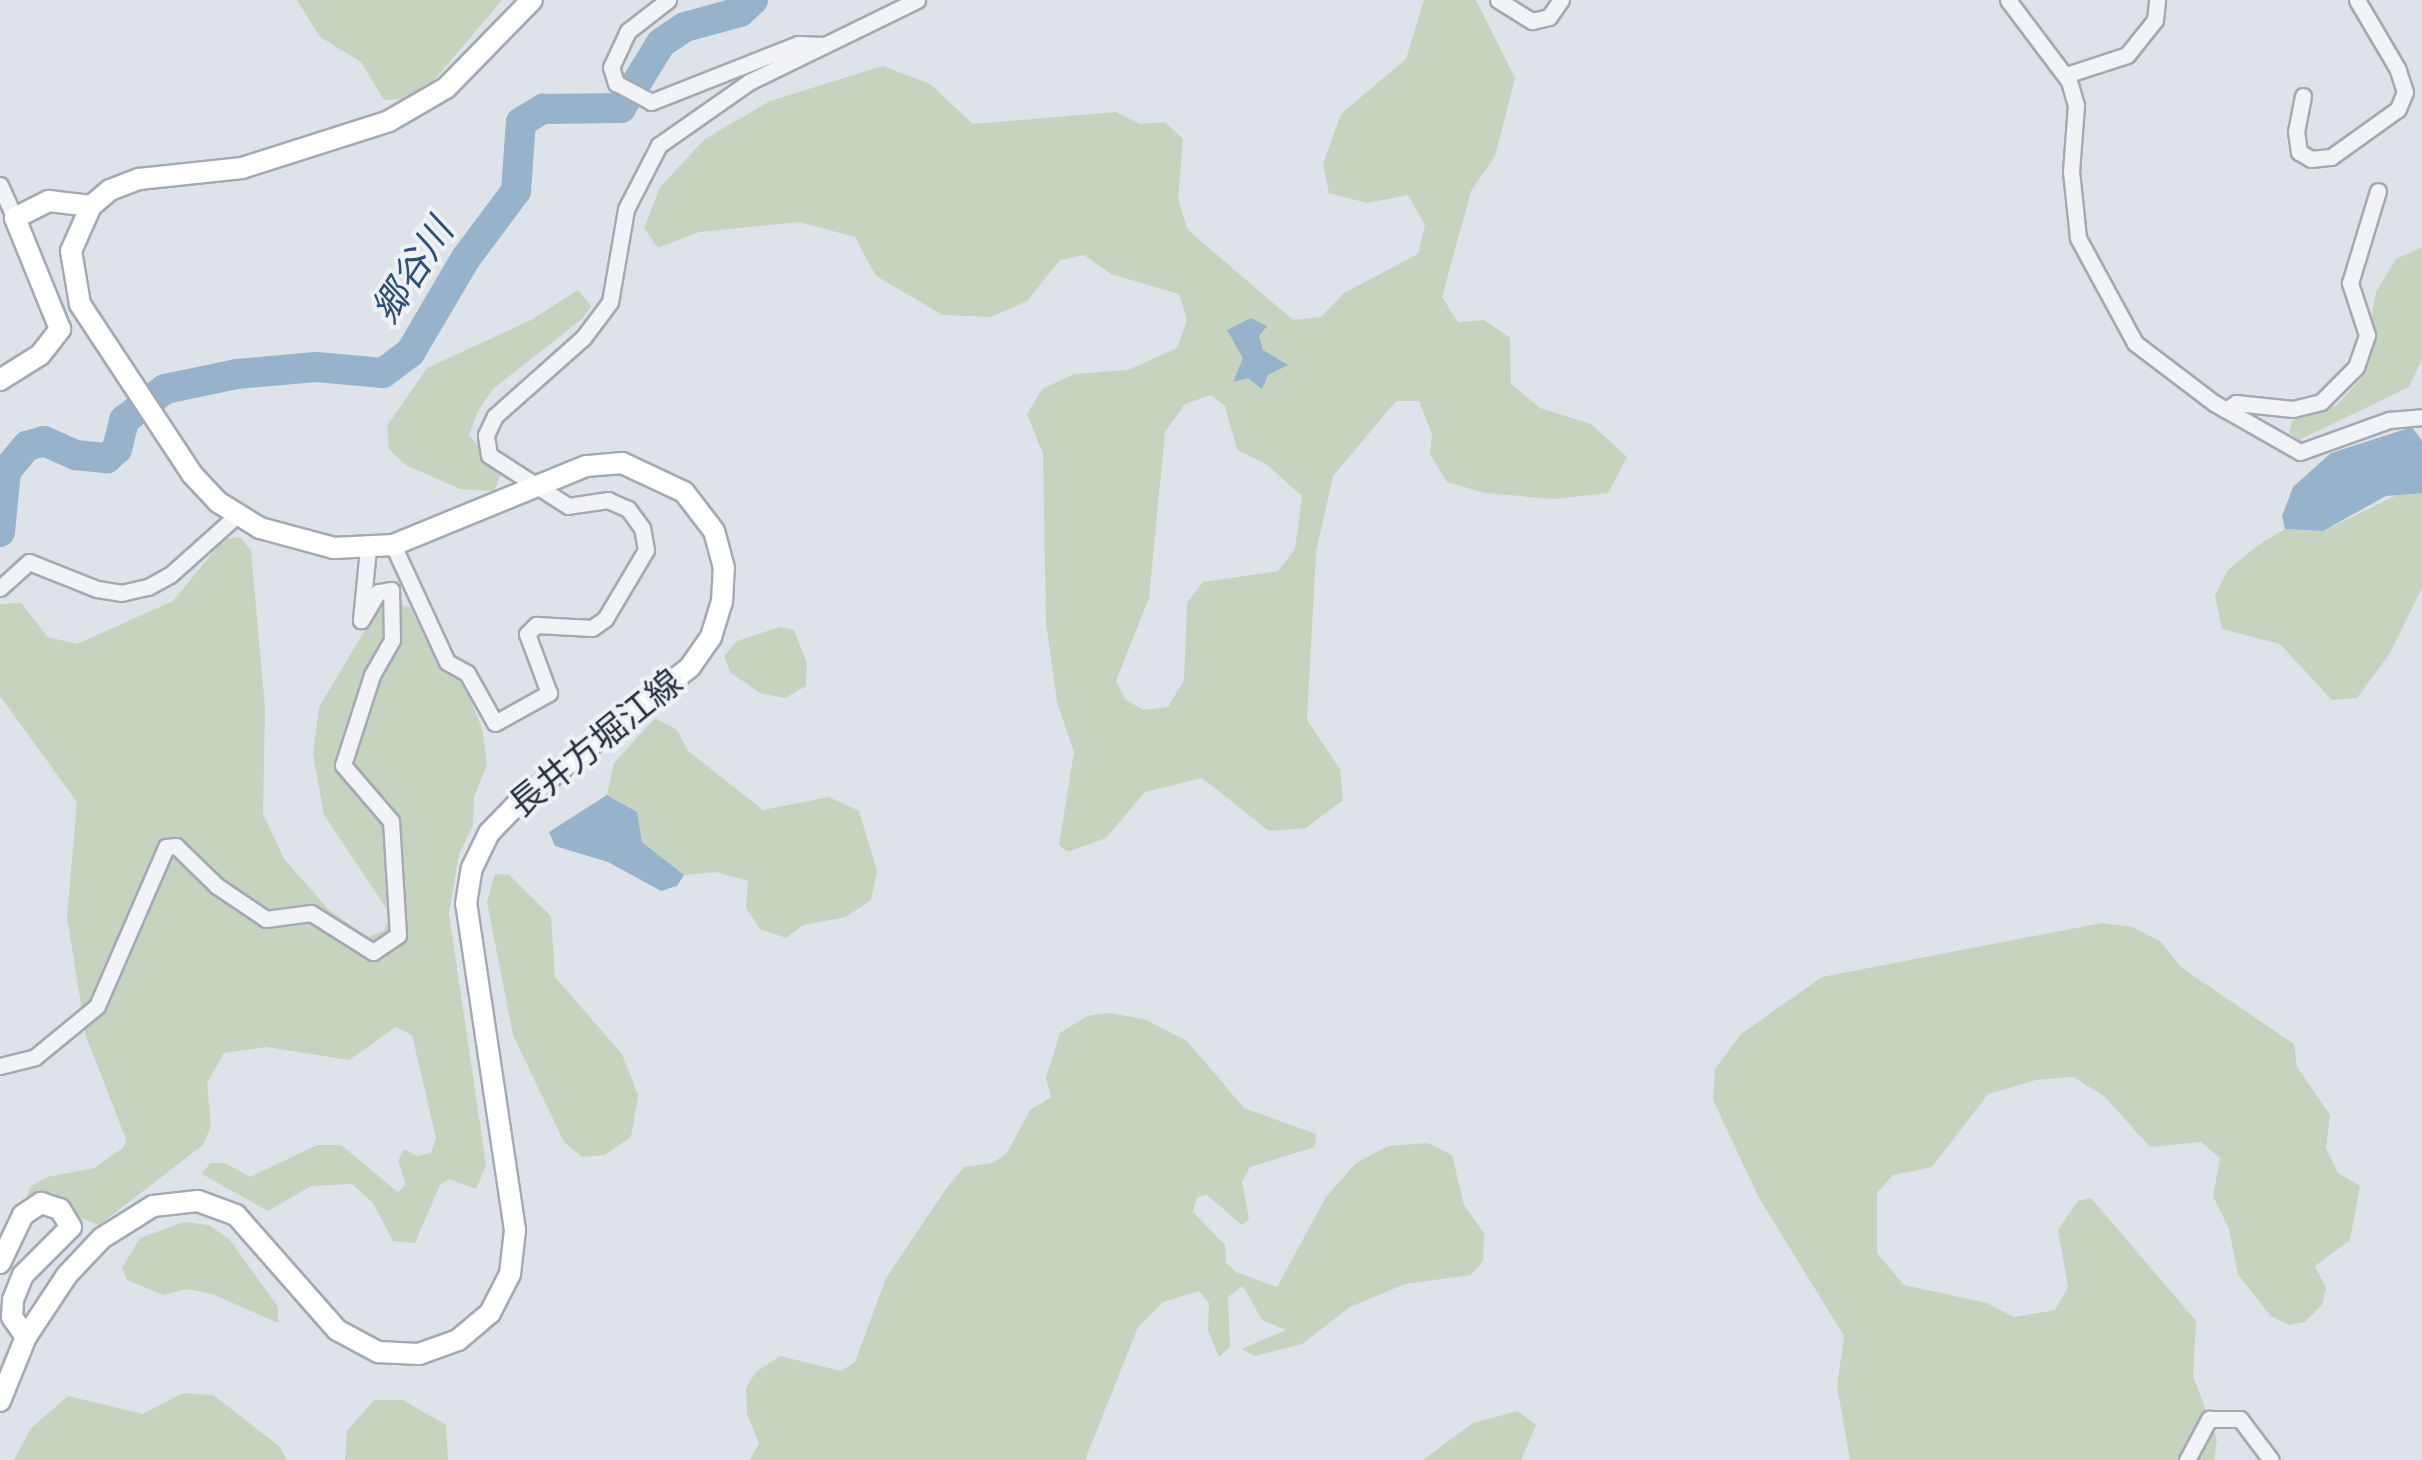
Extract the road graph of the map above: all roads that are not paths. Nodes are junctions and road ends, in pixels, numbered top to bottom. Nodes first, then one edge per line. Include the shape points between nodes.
1 (532, 0) edge
2 (668, 0) edge
3 (917, 0) edge
4 (1498, 0) edge
5 (1562, 0) edge
6 (2008, 0) edge
7 (2157, 0) edge
8 (2357, 0) edge
9 (824, 45) junction
10 (2066, 75) junction
11 (2303, 96) dead end
12 (0, 185) edge
13 (2378, 191) dead end
14 (91, 206) junction
15 (16, 218) junction
16 (0, 380) edge
17 (2226, 410) junction
18 (2422, 417) edge
19 (536, 485) junction
20 (237, 515) junction
21 (393, 545) junction
22 (368, 548) junction
23 (0, 588) edge
24 (0, 1066) edge
25 (72, 1228) junction
26 (102, 1238) junction
27 (0, 1262) edge
28 (26, 1337) junction
29 (0, 1401) edge
30 (2187, 1460) edge
31 (2271, 1460) edge

1 - 14 main road via 446,88 390,121 242,168 139,179
2 - 9 street via 628,31 611,67 616,83 650,102 798,44
3 - 9 street
4 - 5 street via 1532,20 1549,17
6 - 10 street
7 - 10 street via 2155,20 2127,55
8 - 11 street via 2397,68 2404,92 2398,110 2331,156 2311,159 2299,152 2297,141
9 - 19 street via 749,82 659,145 626,209 610,302 583,338 494,416 486,436 490,455
10 - 17 street via 2076,105 2071,170 2085,252 2134,343
12 - 15 street
13 - 17 street via 2350,283 2367,335 2356,367 2321,402 2293,409 2236,403
14 - 15 main road via 49,201
14 - 20 main road, 長井方堀江線 via 71,251 80,304 192,474
15 - 16 main road via 60,329 40,355
17 - 18 street via 2300,452 2389,420
19 - 21 main road, 長井方堀江線
19 - 21 street via 568,506 608,500 628,509 642,528 646,550 604,620 592,628 553,622 527,634 549,692 495,723 466,673 447,662
19 - 26 main road, 長井方堀江線 via 586,466 622,463 654,472 684,492 714,531 724,585 711,637 690,667 518,803 489,833 472,868 466,904 515,1230 510,1274 490,1313 458,1340 419,1354 378,1352 336,1330 236,1215 198,1201 153,1206
20 - 22 main road, 長井方堀江線 via 305,544
20 - 23 street via 170,576 148,587 97,590 29,562
21 - 22 main road, 長井方堀江線
22 - 24 street via 361,620 378,592 391,590 392,640 372,674 343,765 391,821 398,935 373,952 311,912 266,919 217,886 176,846 166,847 97,1006 36,1057
25 - 26 main road
25 - 27 main road via 60,1209 41,1204 23,1214
25 - 28 main road via 22,1276 12,1317
26 - 28 main road, 長井方堀江線 via 67,1275
28 - 29 main road, 長井方堀江線
30 - 31 street via 2209,1419 2240,1419

